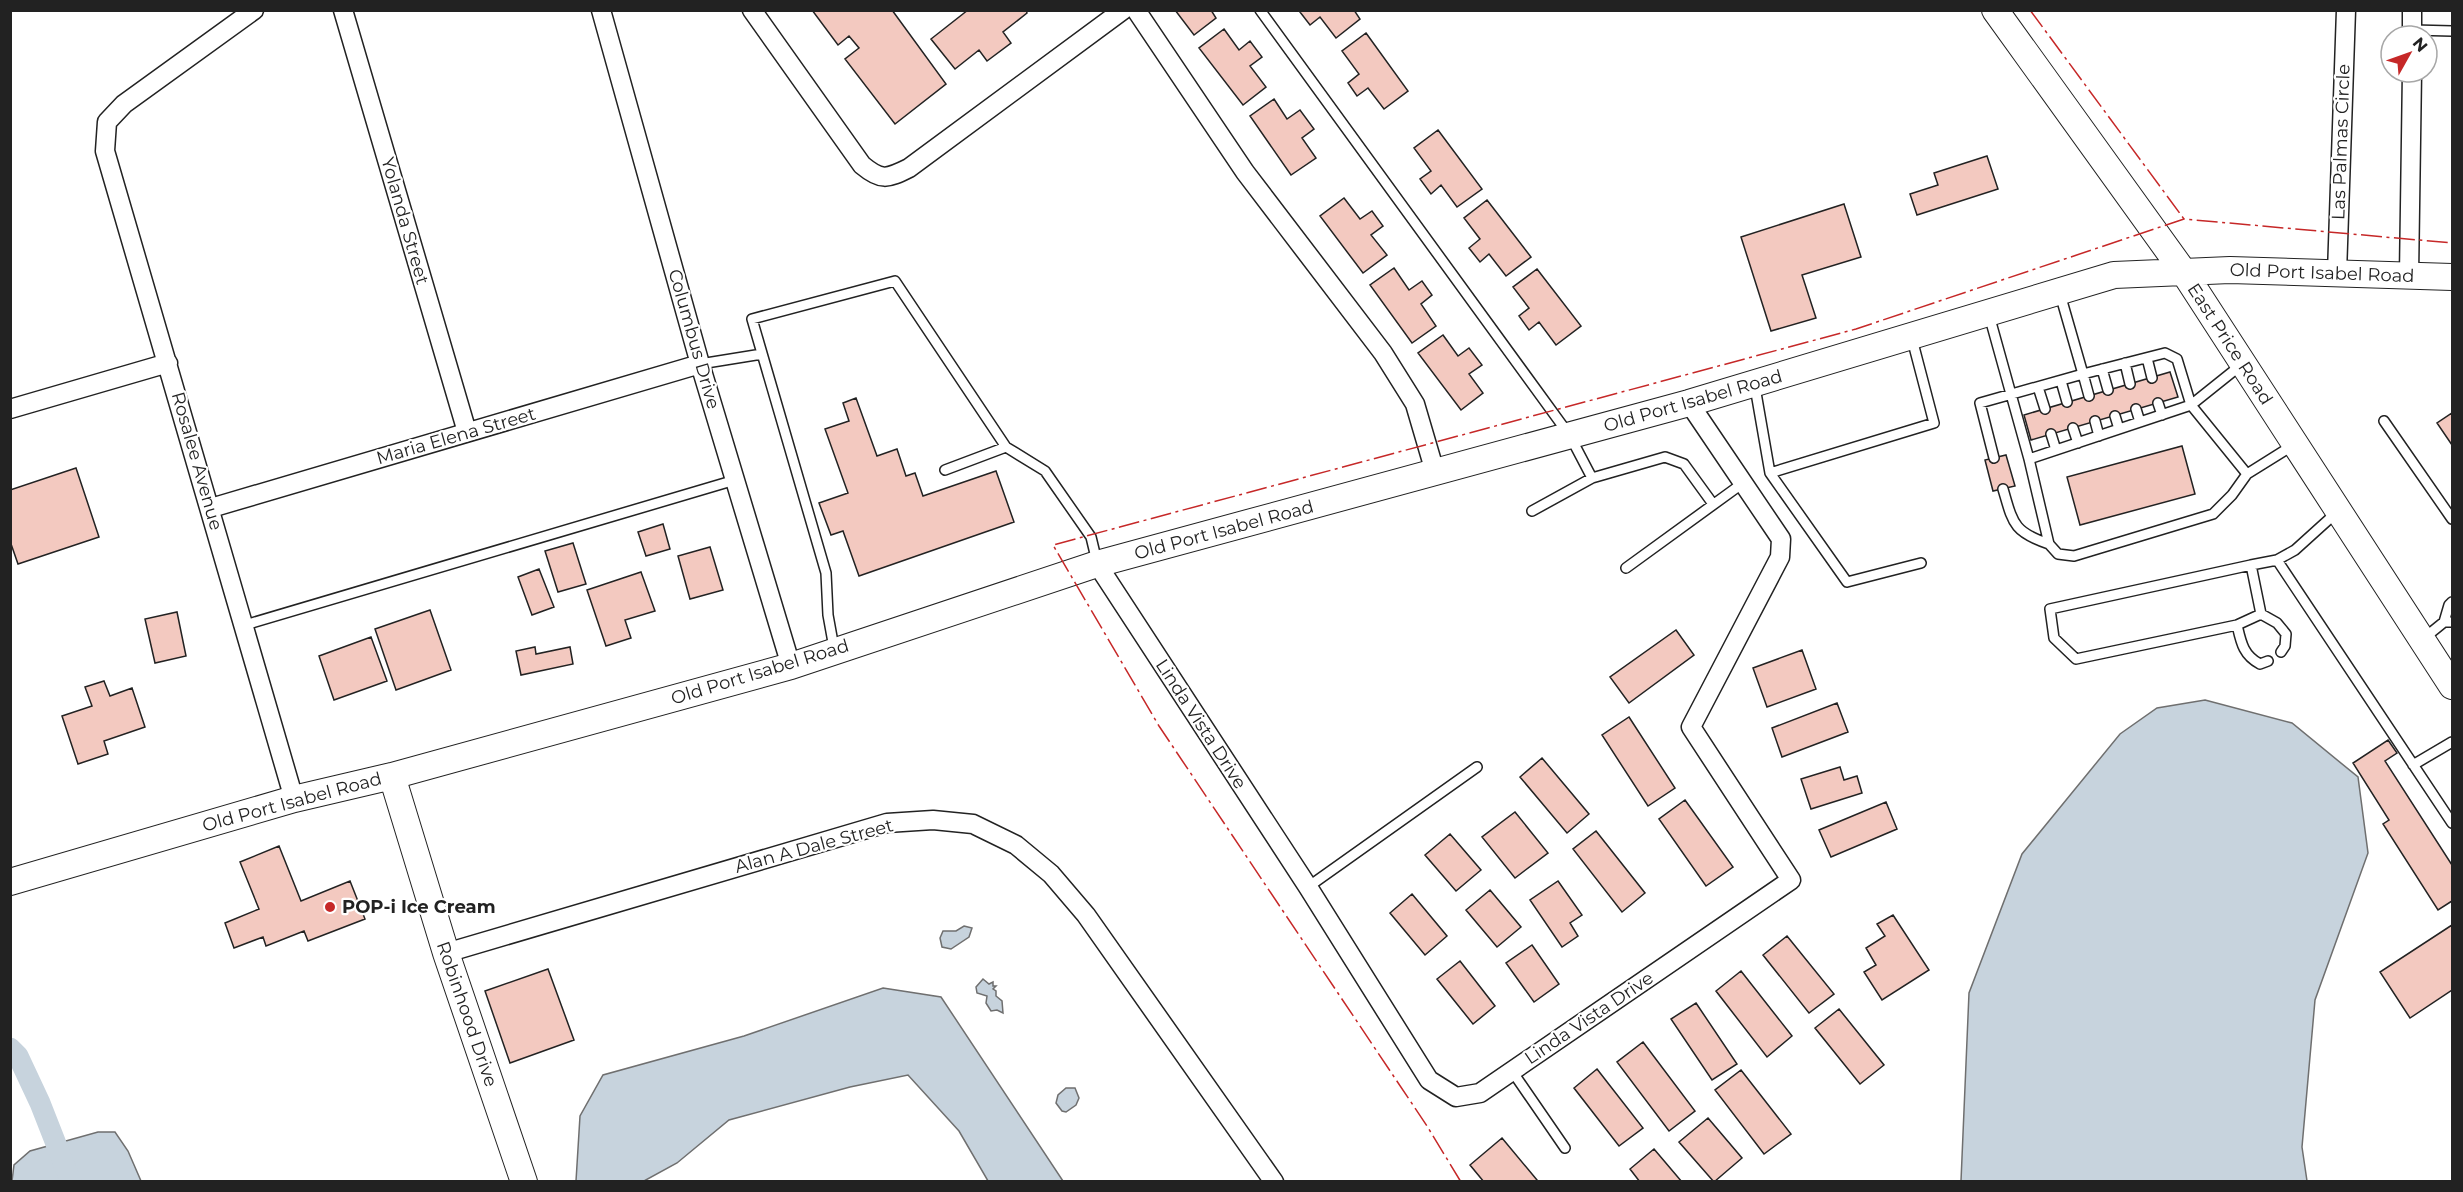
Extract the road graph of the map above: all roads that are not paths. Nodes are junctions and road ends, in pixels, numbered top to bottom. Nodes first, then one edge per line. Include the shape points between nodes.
1 (254, 10) edge
2 (343, 10) edge
3 (601, 10) edge
4 (752, 10) edge
5 (1124, 10) edge
6 (1136, 10) edge
7 (1260, 10) edge
8 (1995, 10) edge
9 (2346, 10) edge
10 (2412, 84) edge
11 (2183, 271) junction
12 (2337, 273) junction
13 (2409, 275) junction
14 (2452, 277) edge
15 (2060, 291) junction
16 (1988, 313) junction
17 (1911, 336) junction
18 (762, 354) junction
19 (2147, 357) junction
20 (168, 363) junction
21 (2125, 363) junction
22 (700, 364) junction
23 (2243, 364) junction
24 (2102, 369) junction
25 (2082, 374) junction
26 (2152, 378) dead end
27 (2061, 381) junction
28 (1754, 384) junction
29 (2130, 384) dead end
30 (2038, 387) junction
31 (2108, 390) dead end
32 (2011, 395) junction
33 (2089, 396) dead end
34 (2067, 402) dead end
35 (1689, 403) junction
36 (2158, 403) dead end
37 (2192, 405) junction
38 (10, 409) edge
39 (2045, 409) dead end
40 (2136, 409) dead end
41 (2162, 415) junction
42 (2115, 416) dead end
43 (2095, 421) dead end
44 (2384, 421) dead end
45 (2140, 422) junction
46 (2073, 428) dead end
47 (2119, 429) junction
48 (468, 432) junction
49 (2051, 434) dead end
50 (2099, 435) junction
51 (1570, 436) junction
52 (2078, 443) junction
53 (2295, 444) junction
54 (1006, 447) junction
55 (2056, 450) junction
56 (1994, 458) dead end
57 (2029, 459) junction
58 (945, 470) dead end
59 (1436, 472) junction
60 (1770, 472) junction
61 (2247, 474) junction
62 (1592, 478) junction
63 (735, 480) junction
64 (1743, 483) junction
65 (2003, 489) dead end
66 (1713, 504) junction
67 (211, 508) junction
68 (1532, 511) dead end
69 (2339, 511) junction
70 (2452, 519) edge
71 (2049, 544) junction
72 (2277, 560) junction
73 (1921, 563) dead end
74 (1097, 564) junction
75 (2251, 565) junction
76 (1626, 568) dead end
77 (2452, 602) edge
78 (2261, 614) junction
79 (2448, 622) edge
80 (244, 625) junction
81 (2237, 625) junction
82 (2423, 639) junction
83 (835, 651) junction
84 (2281, 652) dead end
85 (2268, 661) dead end
86 (791, 666) junction
87 (2452, 686) edge
88 (2452, 742) edge
89 (2414, 765) junction
90 (1478, 766) dead end
91 (392, 776) junction
92 (294, 799) junction
93 (2452, 823) edge
94 (10, 882) edge
95 (1308, 887) junction
96 (446, 953) junction
97 (1512, 1071) junction
98 (1565, 1148) dead end
99 (524, 1182) edge
100 (1274, 1182) edge

1 - 20 street, Rosalee Avenue via 124,104 107,122 105,151
2 - 48 street, Yolanda Street
3 - 22 street, Columbus Drive
4 - 5 street via 862,165 882,177 909,168
6 - 59 street via 1245,172 1383,353 1415,404
7 - 51 lane
8 - 11 street, East Price Road
9 - 12 street, Las Palmas Circle
10 - 13 street
11 - 12 street, Old Port Isabel Road
11 - 15 street, Old Port Isabel Road via 2114,275
11 - 23 street, East Price Road
12 - 13 street, Old Port Isabel Road
13 - 14 street, Old Port Isabel Road
15 - 16 street, Old Port Isabel Road
15 - 25 lane
16 - 17 street, Old Port Isabel Road
16 - 32 lane
17 - 28 street, Old Port Isabel Road
17 - 60 lane via 1934,423
18 - 22 lane
18 - 54 lane via 752,319 895,281
18 - 83 lane via 826,573
19 - 21 lane
19 - 26 lane
19 - 37 lane via 2165,352 2177,359
20 - 38 street
20 - 67 street, Rosalee Avenue
21 - 24 lane
21 - 29 lane
22 - 48 street, Maria Elena Street
22 - 63 street, Columbus Drive
23 - 37 lane
23 - 53 street, East Price Road
24 - 25 lane
24 - 31 lane
25 - 27 lane
25 - 33 lane
27 - 30 lane
27 - 34 lane
28 - 35 street, Old Port Isabel Road
28 - 60 lane
30 - 32 lane
30 - 39 lane
32 - 56 lane via 1980,403
32 - 57 lane
35 - 51 street, Old Port Isabel Road
35 - 64 street, Linda Vista Drive
36 - 41 lane
37 - 41 lane
37 - 61 lane
40 - 45 lane
41 - 45 lane
42 - 47 lane
43 - 50 lane
44 - 70 lane
45 - 47 lane
46 - 52 lane
47 - 50 lane
48 - 67 street, Maria Elena Street
49 - 55 lane
50 - 52 lane
51 - 59 street, Old Port Isabel Road
51 - 62 lane
52 - 55 lane
53 - 61 lane
53 - 69 street, East Price Road
54 - 58 lane
54 - 74 lane via 1045,471 1091,537
55 - 57 lane
57 - 71 lane
59 - 74 street, Old Port Isabel Road
60 - 73 lane via 1847,582
61 - 71 lane via 2213,514 2074,556 2058,554
62 - 66 lane via 1665,457 1684,464
62 - 68 lane
63 - 80 lane
63 - 86 street, Columbus Drive
64 - 66 lane
64 - 97 street, Linda Vista Drive via 1781,538 1780,556 1691,727 1791,880
65 - 71 lane via 2013,524
66 - 76 lane
67 - 80 street, Rosalee Avenue
69 - 72 lane via 2295,550
69 - 82 street, East Price Road
72 - 75 lane
72 - 89 lane
74 - 83 street, Old Port Isabel Road
74 - 95 street, Linda Vista Drive
75 - 78 lane
75 - 81 lane via 2050,609 2054,638 2076,658
77 - 79 lane
78 - 81 lane
78 - 84 lane via 2286,634
79 - 82 lane
80 - 92 street, Rosalee Avenue
81 - 85 lane via 2241,645 2250,658 2260,664
82 - 87 street, East Price Road
83 - 86 street, Old Port Isabel Road
86 - 91 street, Old Port Isabel Road
88 - 89 lane
89 - 93 lane
90 - 95 lane
91 - 92 street, Old Port Isabel Road
91 - 96 street, Robinhood Drive
92 - 94 street, Old Port Isabel Road
95 - 97 street, Linda Vista Drive via 1429,1080 1456,1097 1480,1093
96 - 99 street, Robinhood Drive
96 - 100 street, Alan A Dale Street via 887,823 933,820 973,824 1016,845 1051,874 1086,915
97 - 98 lane

